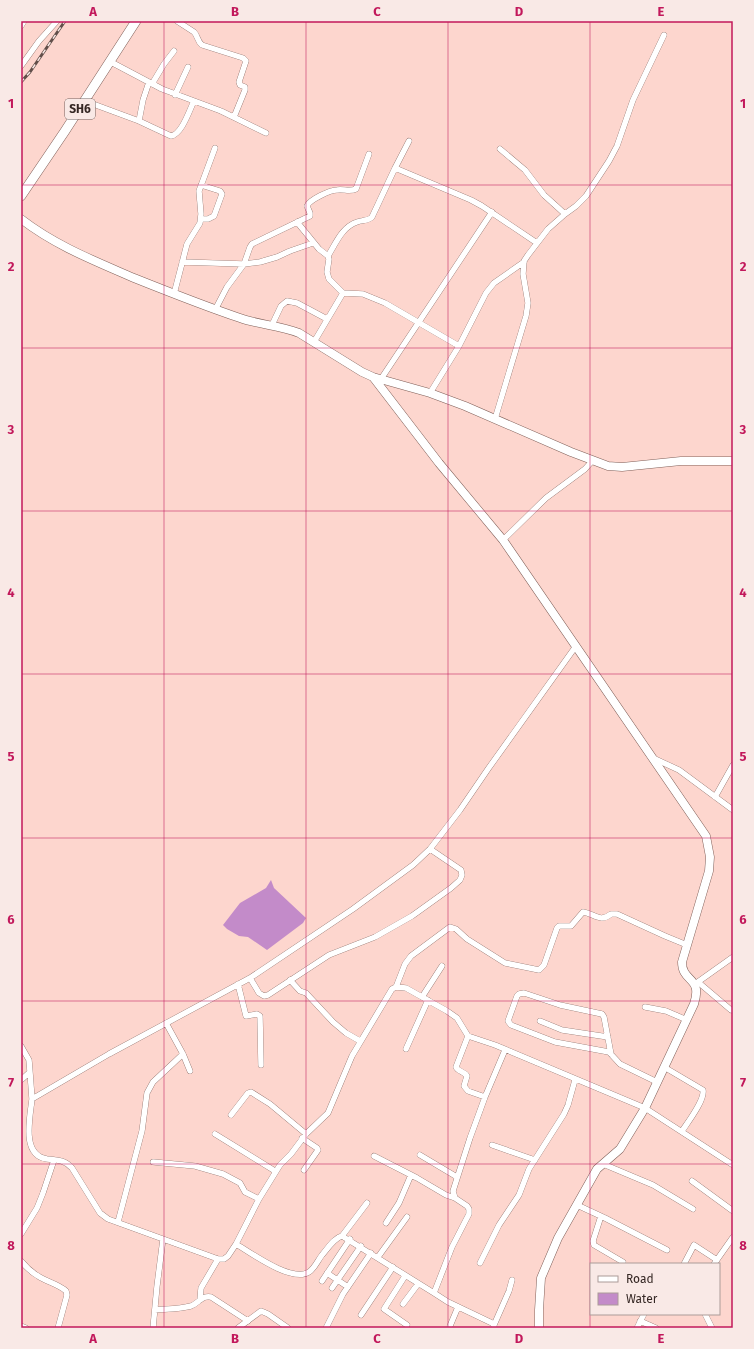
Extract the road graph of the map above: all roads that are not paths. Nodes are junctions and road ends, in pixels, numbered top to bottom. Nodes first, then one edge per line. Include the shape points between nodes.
1 (24, 21) edge
2 (57, 21) edge
3 (136, 21) edge
4 (177, 21) edge
5 (21, 26) edge
6 (664, 35) dead end
7 (174, 51) dead end
8 (109, 61) junction
9 (21, 66) edge
10 (188, 67) dead end
11 (150, 83) junction
12 (175, 94) junction
13 (85, 101) junction
14 (194, 101) junction
15 (234, 117) junction
16 (139, 121) junction
17 (266, 133) dead end
18 (409, 141) dead end
19 (215, 148) dead end
20 (500, 149) dead end
21 (369, 154) dead end
22 (395, 168) junction
23 (201, 185) junction
24 (21, 196) edge
25 (492, 212) junction
26 (565, 214) junction
27 (21, 219) edge
28 (201, 220) junction
29 (297, 222) junction
30 (314, 243) junction
31 (537, 243) junction
32 (328, 256) junction
33 (182, 262) junction
34 (524, 262) junction
35 (244, 264) junction
36 (344, 293) junction
37 (174, 294) junction
38 (215, 310) junction
39 (327, 319) junction
40 (419, 321) junction
41 (272, 325) junction
42 (314, 342) junction
43 (459, 346) junction
44 (377, 378) junction
45 (430, 393) junction
46 (495, 419) junction
47 (593, 460) junction
48 (733, 461) edge
49 (503, 540) junction
50 (576, 646) junction
51 (652, 758) junction
52 (733, 765) edge
53 (715, 797) junction
54 (733, 810) edge
55 (430, 849) junction
56 (687, 945) junction
57 (733, 957) edge
58 (442, 966) dead end
59 (250, 978) junction
60 (290, 980) junction
61 (697, 983) junction
62 (238, 984) junction
63 (396, 987) junction
64 (422, 997) junction
65 (428, 1000) junction
66 (645, 1007) dead end
67 (730, 1010) dead end
68 (687, 1020) junction
69 (540, 1021) dead end
70 (166, 1023) junction
71 (468, 1036) junction
72 (608, 1037) junction
73 (360, 1041) junction
74 (21, 1046) edge
75 (406, 1049) dead end
76 (505, 1050) junction
77 (183, 1054) junction
78 (611, 1054) junction
79 (260, 1065) dead end
80 (664, 1067) junction
81 (190, 1071) dead end
82 (30, 1072) junction
83 (21, 1080) edge
84 (575, 1080) junction
85 (657, 1082) junction
86 (485, 1098) junction
87 (32, 1099) junction
88 (645, 1108) junction
89 (231, 1115) dead end
90 (682, 1131) junction
91 (215, 1134) dead end
92 (304, 1136) junction
93 (492, 1145) dead end
94 (420, 1155) dead end
95 (374, 1156) dead end
96 (733, 1156) edge
97 (54, 1160) junction
98 (535, 1160) junction
99 (153, 1162) dead end
100 (604, 1164) junction
101 (731, 1164) edge
102 (304, 1170) dead end
103 (275, 1172) junction
104 (411, 1175) junction
105 (457, 1177) junction
106 (692, 1181) dead end
107 (455, 1198) junction
108 (259, 1199) junction
109 (367, 1203) dead end
110 (576, 1205) junction
111 (693, 1209) dead end
112 (733, 1211) edge
113 (601, 1216) junction
114 (407, 1217) dead end
115 (118, 1222) junction
116 (386, 1223) dead end
117 (21, 1234) edge
118 (342, 1236) junction
119 (733, 1237) edge
120 (164, 1239) junction
121 (350, 1240) junction
122 (236, 1244) junction
123 (361, 1246) junction
124 (667, 1250) dead end
125 (371, 1252) junction
126 (378, 1257) junction
127 (218, 1259) junction
128 (21, 1261) edge
129 (623, 1262) dead end
130 (716, 1262) edge
131 (480, 1263) dead end
132 (685, 1263) edge
133 (393, 1267) junction
134 (327, 1273) junction
135 (405, 1276) junction
136 (338, 1280) junction
137 (512, 1280) dead end
138 (322, 1281) dead end
139 (418, 1284) junction
140 (348, 1287) junction
141 (332, 1288) dead end
142 (434, 1293) junction
143 (200, 1300) junction
144 (403, 1304) dead end
145 (458, 1307) junction
146 (155, 1310) junction
147 (361, 1315) dead end
148 (643, 1315) edge
149 (706, 1315) edge
150 (248, 1321) junction
151 (640, 1321) junction
152 (407, 1325) dead end
153 (21, 1326) edge
154 (494, 1326) edge
155 (286, 1327) edge
156 (451, 1327) edge
157 (26, 1328) edge
158 (58, 1328) edge
159 (153, 1328) edge
160 (240, 1328) edge
161 (326, 1328) edge
162 (539, 1328) edge
163 (637, 1328) edge
164 (656, 1328) edge
165 (712, 1328) edge

1 - 5 street
2 - 9 street
3 - 8 main road, SH6
4 - 15 street via 194,32 202,45 244,58 246,61 239,82 245,90
6 - 26 street via 633,100 614,152 586,196
7 - 11 street
8 - 11 street
8 - 13 main road, SH6
10 - 12 street
11 - 12 street
11 - 16 street
12 - 14 street
13 - 16 street
13 - 24 main road, SH6
14 - 15 street
14 - 16 street via 176,135 166,135
15 - 17 street
18 - 22 street
19 - 23 street
20 - 26 street via 524,170 544,195
21 - 29 street via 356,189 338,190 310,201 307,206 310,216
22 - 25 street via 471,200
22 - 32 street via 372,217 350,224
23 - 28 street
23 - 28 street via 222,194 214,216
25 - 31 street
25 - 40 street
26 - 31 street
27 - 37 street via 68,249
28 - 33 street via 187,244
29 - 30 street
29 - 35 street via 252,244
30 - 32 street
30 - 35 street via 268,260
31 - 34 street
32 - 36 street via 329,279
33 - 35 street
33 - 37 street
34 - 43 street via 494,283 486,293
34 - 46 street via 523,274 528,303 526,316
35 - 38 street via 227,287
36 - 39 street
36 - 40 street via 363,294
37 - 38 street
38 - 41 street via 244,320
39 - 41 street via 287,301 281,306
39 - 42 street
40 - 43 street
40 - 44 street
41 - 42 street via 288,329
42 - 44 street via 346,363
43 - 45 street
44 - 45 street
44 - 49 street via 439,463
45 - 46 street
46 - 47 street
47 - 48 street via 608,466 622,467 681,461
47 - 49 street via 546,498
49 - 50 street
50 - 51 street
50 - 55 street
51 - 53 street via 678,770
51 - 56 street via 706,836 710,857 709,871
52 - 53 street
53 - 54 street
55 - 59 street via 358,906
55 - 60 street via 461,870 460,880 392,928 329,955
56 - 61 street via 682,968 684,973
56 - 63 street via 617,914 602,919 583,912 571,926 557,928 539,970 505,962 450,927 412,956 405,964
57 - 61 street
58 - 64 street
59 - 60 street via 259,993 264,996
59 - 62 street
60 - 73 street via 333,1022
61 - 67 street
61 - 68 street via 697,995
62 - 70 street
62 - 79 street via 246,1016 260,1016
63 - 64 street via 406,988
63 - 73 street via 392,989
64 - 65 street
65 - 71 street via 457,1018
65 - 75 street
66 - 68 street via 666,1011
68 - 80 street
69 - 72 street via 562,1030
70 - 77 street
70 - 87 street
71 - 76 street
71 - 86 street via 456,1067 467,1076 464,1086 466,1089
72 - 78 street
72 - 78 street via 602,1014 560,1005 524,993 518,994 508,1021 511,1026 555,1042 602,1050
73 - 92 street via 328,1113
74 - 82 street via 29,1060
76 - 84 street
76 - 86 street
77 - 81 street
77 - 115 street via 153,1082 147,1093 142,1131
78 - 85 street via 620,1064
80 - 85 street
80 - 90 street via 704,1093
82 - 83 street
82 - 87 street
84 - 88 street
84 - 98 street via 564,1114
85 - 88 street
86 - 105 street
87 - 97 street via 30,1145 38,1156
88 - 90 street
88 - 100 street via 620,1149
89 - 92 street via 251,1092 270,1104
90 - 101 street
91 - 103 street
92 - 102 street via 318,1150
92 - 103 street
93 - 98 street
94 - 105 street
95 - 104 street
96 - 101 street
97 - 115 street via 67,1162 100,1213
97 - 117 street via 37,1208
98 - 131 street via 519,1195 499,1225
99 - 108 street via 195,1166 223,1174 240,1183 245,1192
100 - 110 street via 597,1170
100 - 111 street via 653,1185
103 - 108 street
104 - 107 street
104 - 116 street via 399,1203
105 - 107 street via 453,1192
106 - 112 street
107 - 142 street via 467,1206 469,1214 452,1247
108 - 122 street
109 - 118 street
110 - 113 street
110 - 162 street via 541,1278
113 - 124 street
113 - 129 street via 594,1245
114 - 126 street
115 - 120 street
118 - 121 street
118 - 122 street via 338,1237 309,1272 302,1274 286,1272
119 - 130 street
120 - 127 street
120 - 146 street
121 - 123 street
121 - 134 street
122 - 127 street via 228,1256
123 - 125 street
123 - 136 street
125 - 126 street
125 - 140 street
126 - 133 street
127 - 143 street via 202,1288
128 - 158 street via 38,1276 66,1291
130 - 132 street via 694,1245
133 - 135 street
133 - 147 street
134 - 136 street
134 - 138 street
135 - 139 street
135 - 152 street via 384,1309
136 - 140 street
136 - 141 street
137 - 154 street
139 - 142 street
139 - 144 street
140 - 161 street
142 - 145 street
143 - 146 street via 190,1306
143 - 150 street via 211,1296
145 - 154 street
145 - 156 street
146 - 159 street
148 - 151 street
149 - 165 street
150 - 155 street via 264,1311
150 - 160 street
151 - 163 street
151 - 164 street
153 - 157 street

